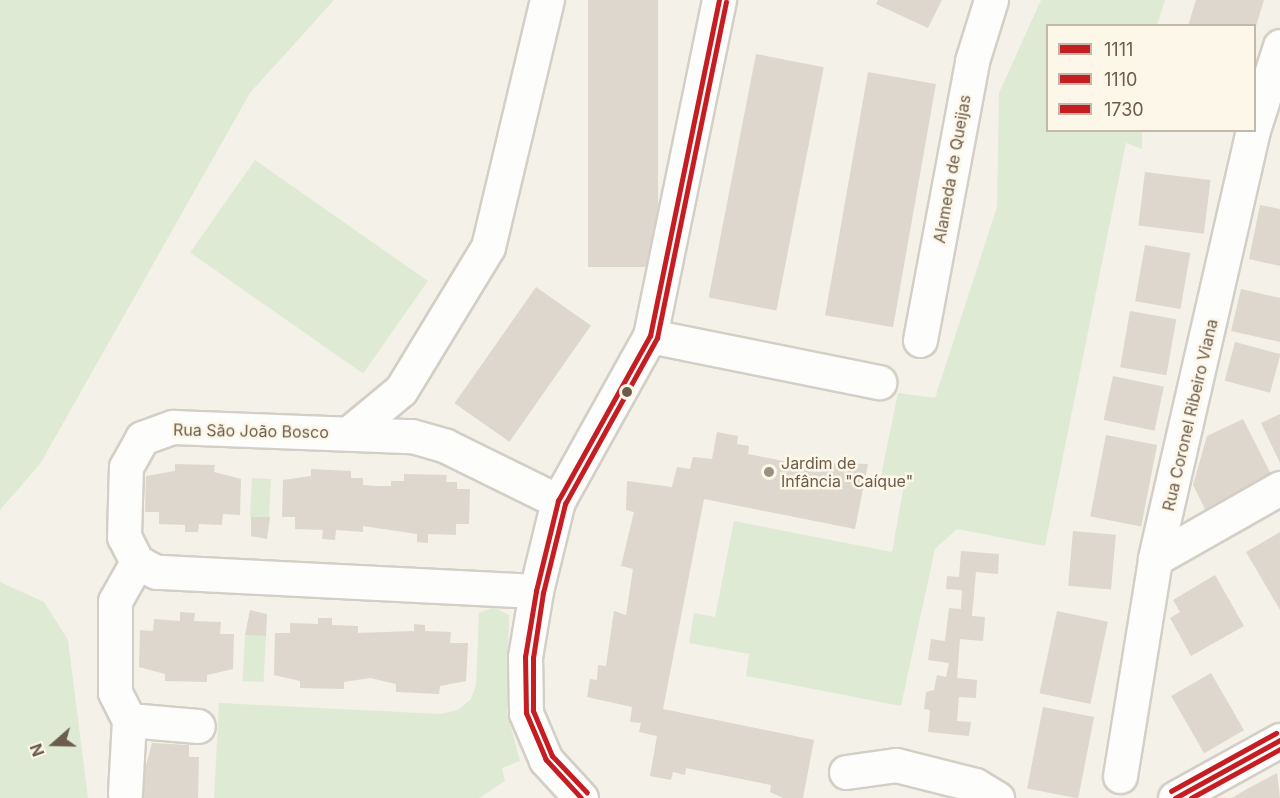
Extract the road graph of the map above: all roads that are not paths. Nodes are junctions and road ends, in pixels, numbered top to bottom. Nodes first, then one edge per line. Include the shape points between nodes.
1 (547, 0) edge
2 (719, 0) edge
3 (991, 0) edge
4 (1280, 46) edge
5 (1256, 130) edge
6 (1255, 133) edge
7 (650, 336) junction
8 (920, 340) dead end
9 (879, 382) dead end
10 (349, 433) junction
11 (1280, 488) edge
12 (558, 501) junction
13 (1155, 559) junction
14 (136, 562) junction
15 (536, 591) junction
16 (129, 720) junction
17 (198, 726) dead end
18 (1280, 740) edge
19 (846, 772) dead end
20 (1120, 776) dead end
21 (125, 793) dead end
22 (581, 798) edge
23 (997, 798) edge
24 (1175, 798) edge

1 - 10 street via 488,247 401,390
2 - 7 street
3 - 8 street, Alameda de Queijas via 969,72
4 - 5 street, Rua Coronel Ribeiro Viana
6 - 13 street, Rua Coronel Ribeiro Viana
7 - 9 street
7 - 12 street
10 - 12 street, Rua São João Bosco via 412,436 446,446
10 - 14 street, Rua São João Bosco via 174,427 142,438 126,467 124,537
11 - 13 street
12 - 15 street
13 - 20 street, Rua Coronel Ribeiro Viana
14 - 15 street via 156,572
14 - 16 street via 115,601 115,692
15 - 22 street via 525,657 526,713 546,760
16 - 17 street
16 - 21 street
18 - 24 street
19 - 23 street via 896,765 975,785

